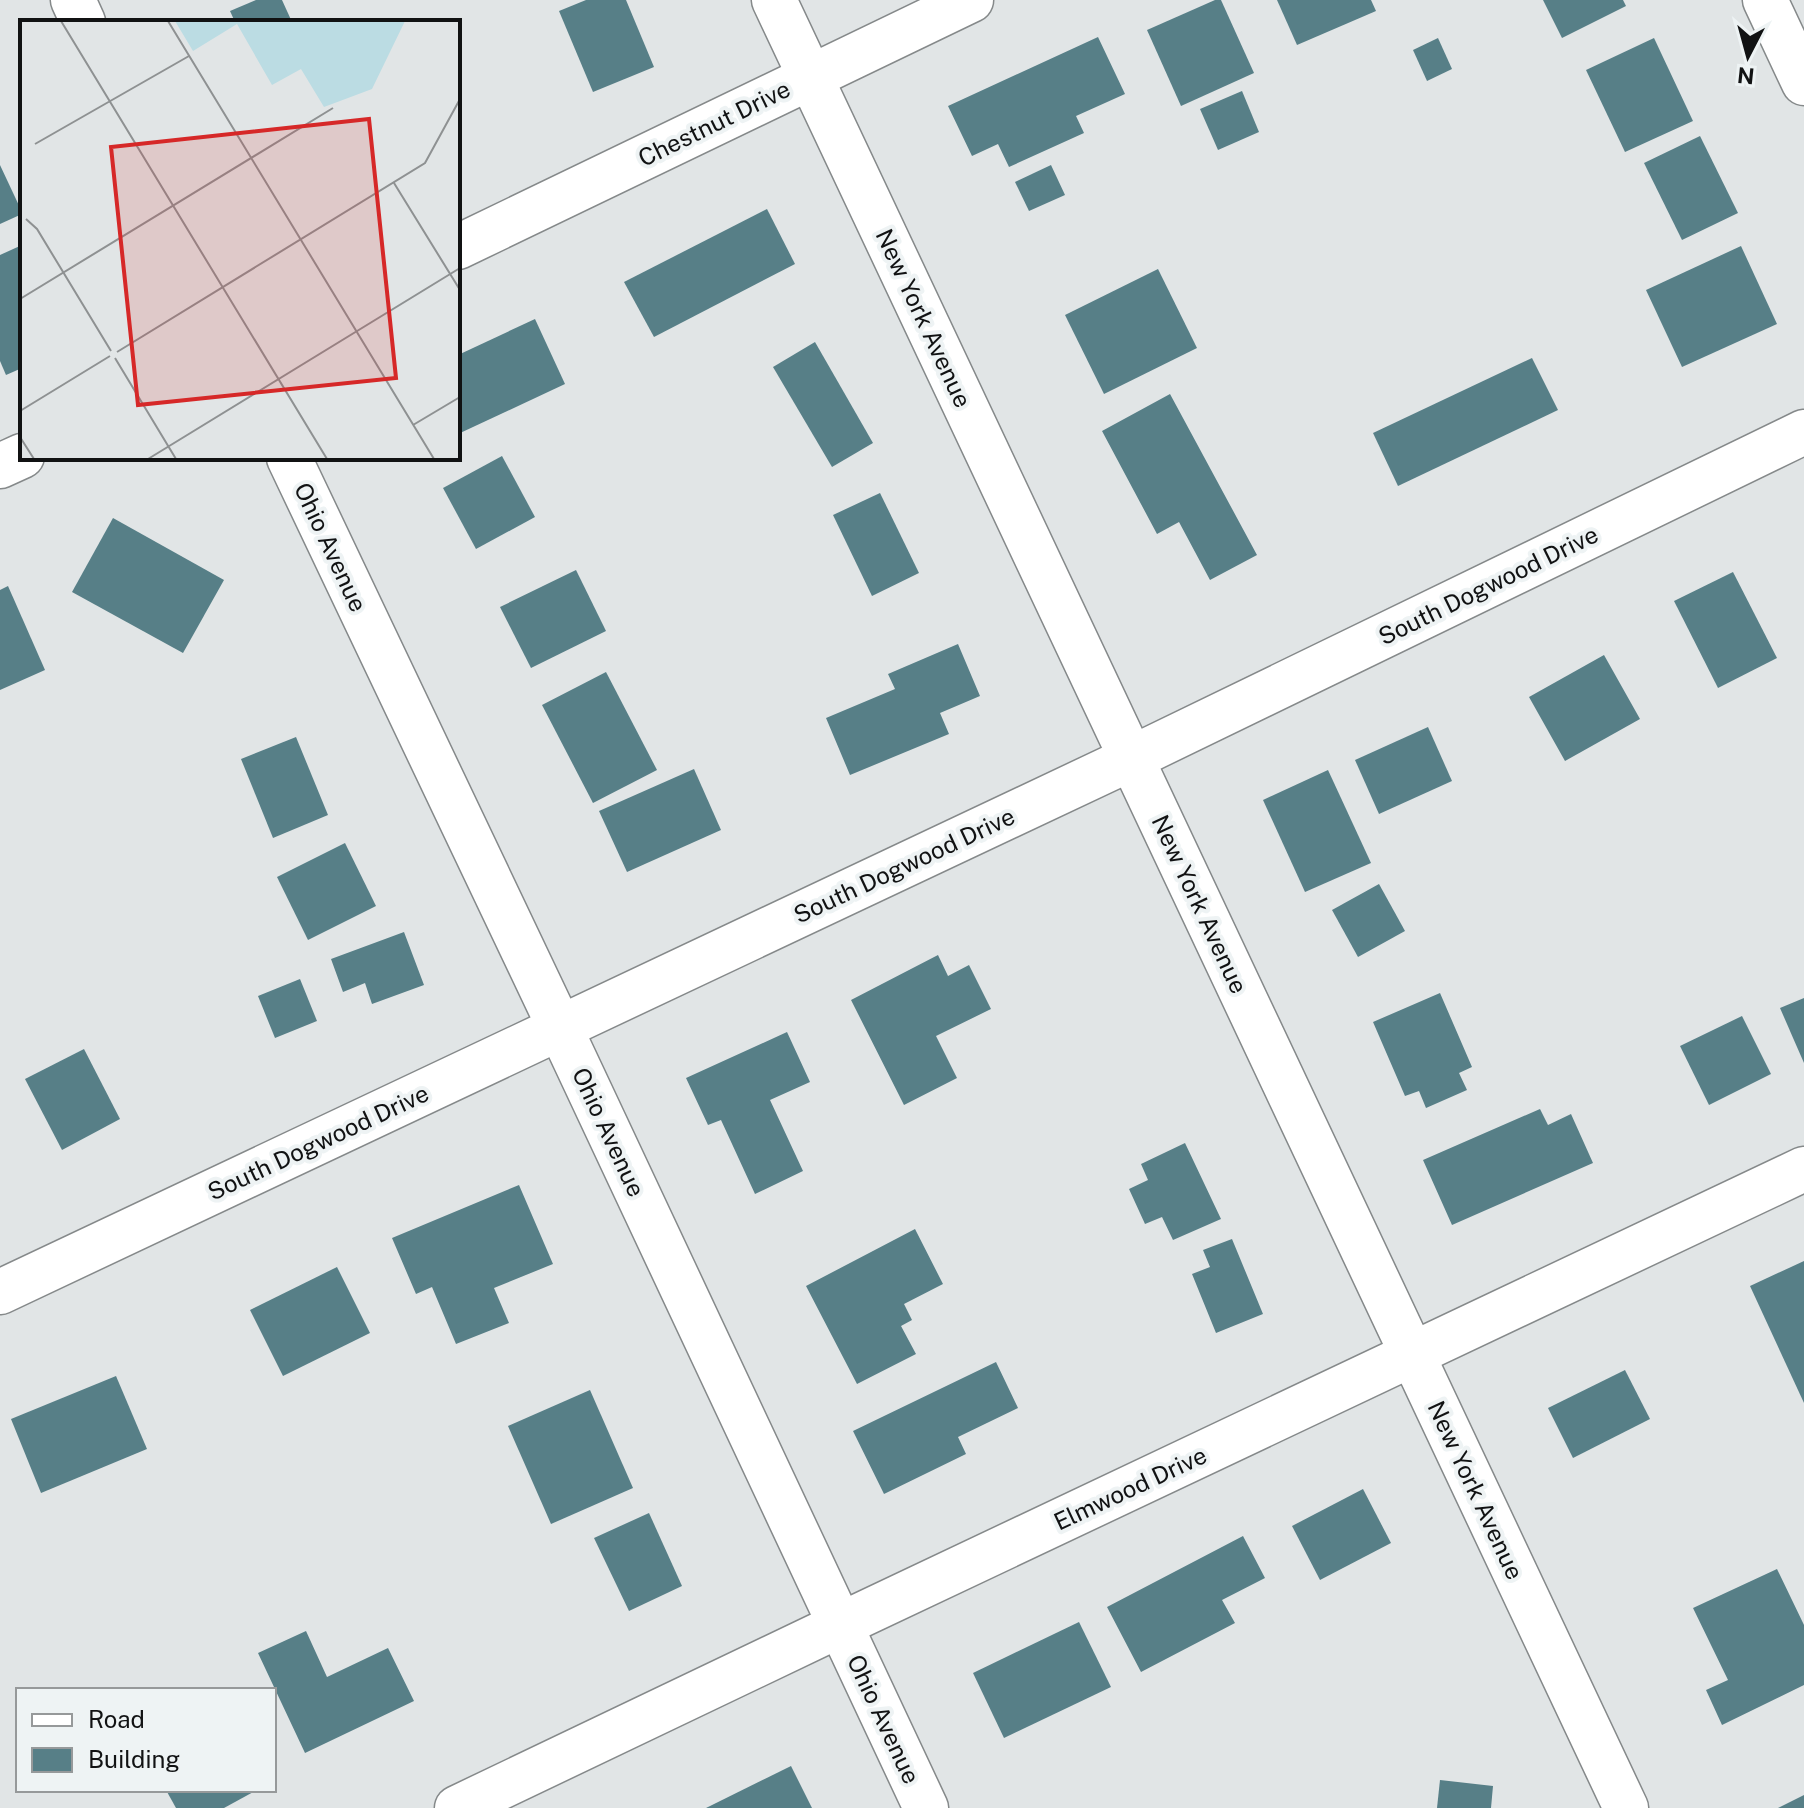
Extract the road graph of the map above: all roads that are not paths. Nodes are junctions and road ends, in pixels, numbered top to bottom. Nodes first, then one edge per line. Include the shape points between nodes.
1 (73, 0) edge
2 (774, 0) edge
3 (971, 0) edge
4 (1765, 0) edge
5 (82, 20) edge
6 (810, 77) junction
7 (1804, 83) edge
8 (460, 246) edge
9 (1804, 432) edge
10 (20, 457) edge
11 (290, 460) edge
12 (0, 466) edge
13 (1132, 758) junction
14 (560, 1028) junction
15 (1804, 1169) edge
16 (0, 1292) edge
17 (1413, 1356) junction
18 (840, 1625) junction
19 (457, 1808) edge
20 (926, 1808) edge
21 (1626, 1808) edge

1 - 5 street
2 - 6 street, New York Avenue
3 - 6 street, Chestnut Drive
4 - 7 street
6 - 8 street, Chestnut Drive
6 - 13 street, New York Avenue
9 - 13 street, South Dogwood Drive
10 - 12 street
11 - 14 street, Ohio Avenue
13 - 14 street, South Dogwood Drive
13 - 17 street, New York Avenue
14 - 16 street, South Dogwood Drive
14 - 18 street, Ohio Avenue
15 - 17 street, Elmwood Drive
17 - 18 street, Elmwood Drive
17 - 21 street, New York Avenue
18 - 19 street, Elmwood Drive
18 - 20 street, Ohio Avenue

